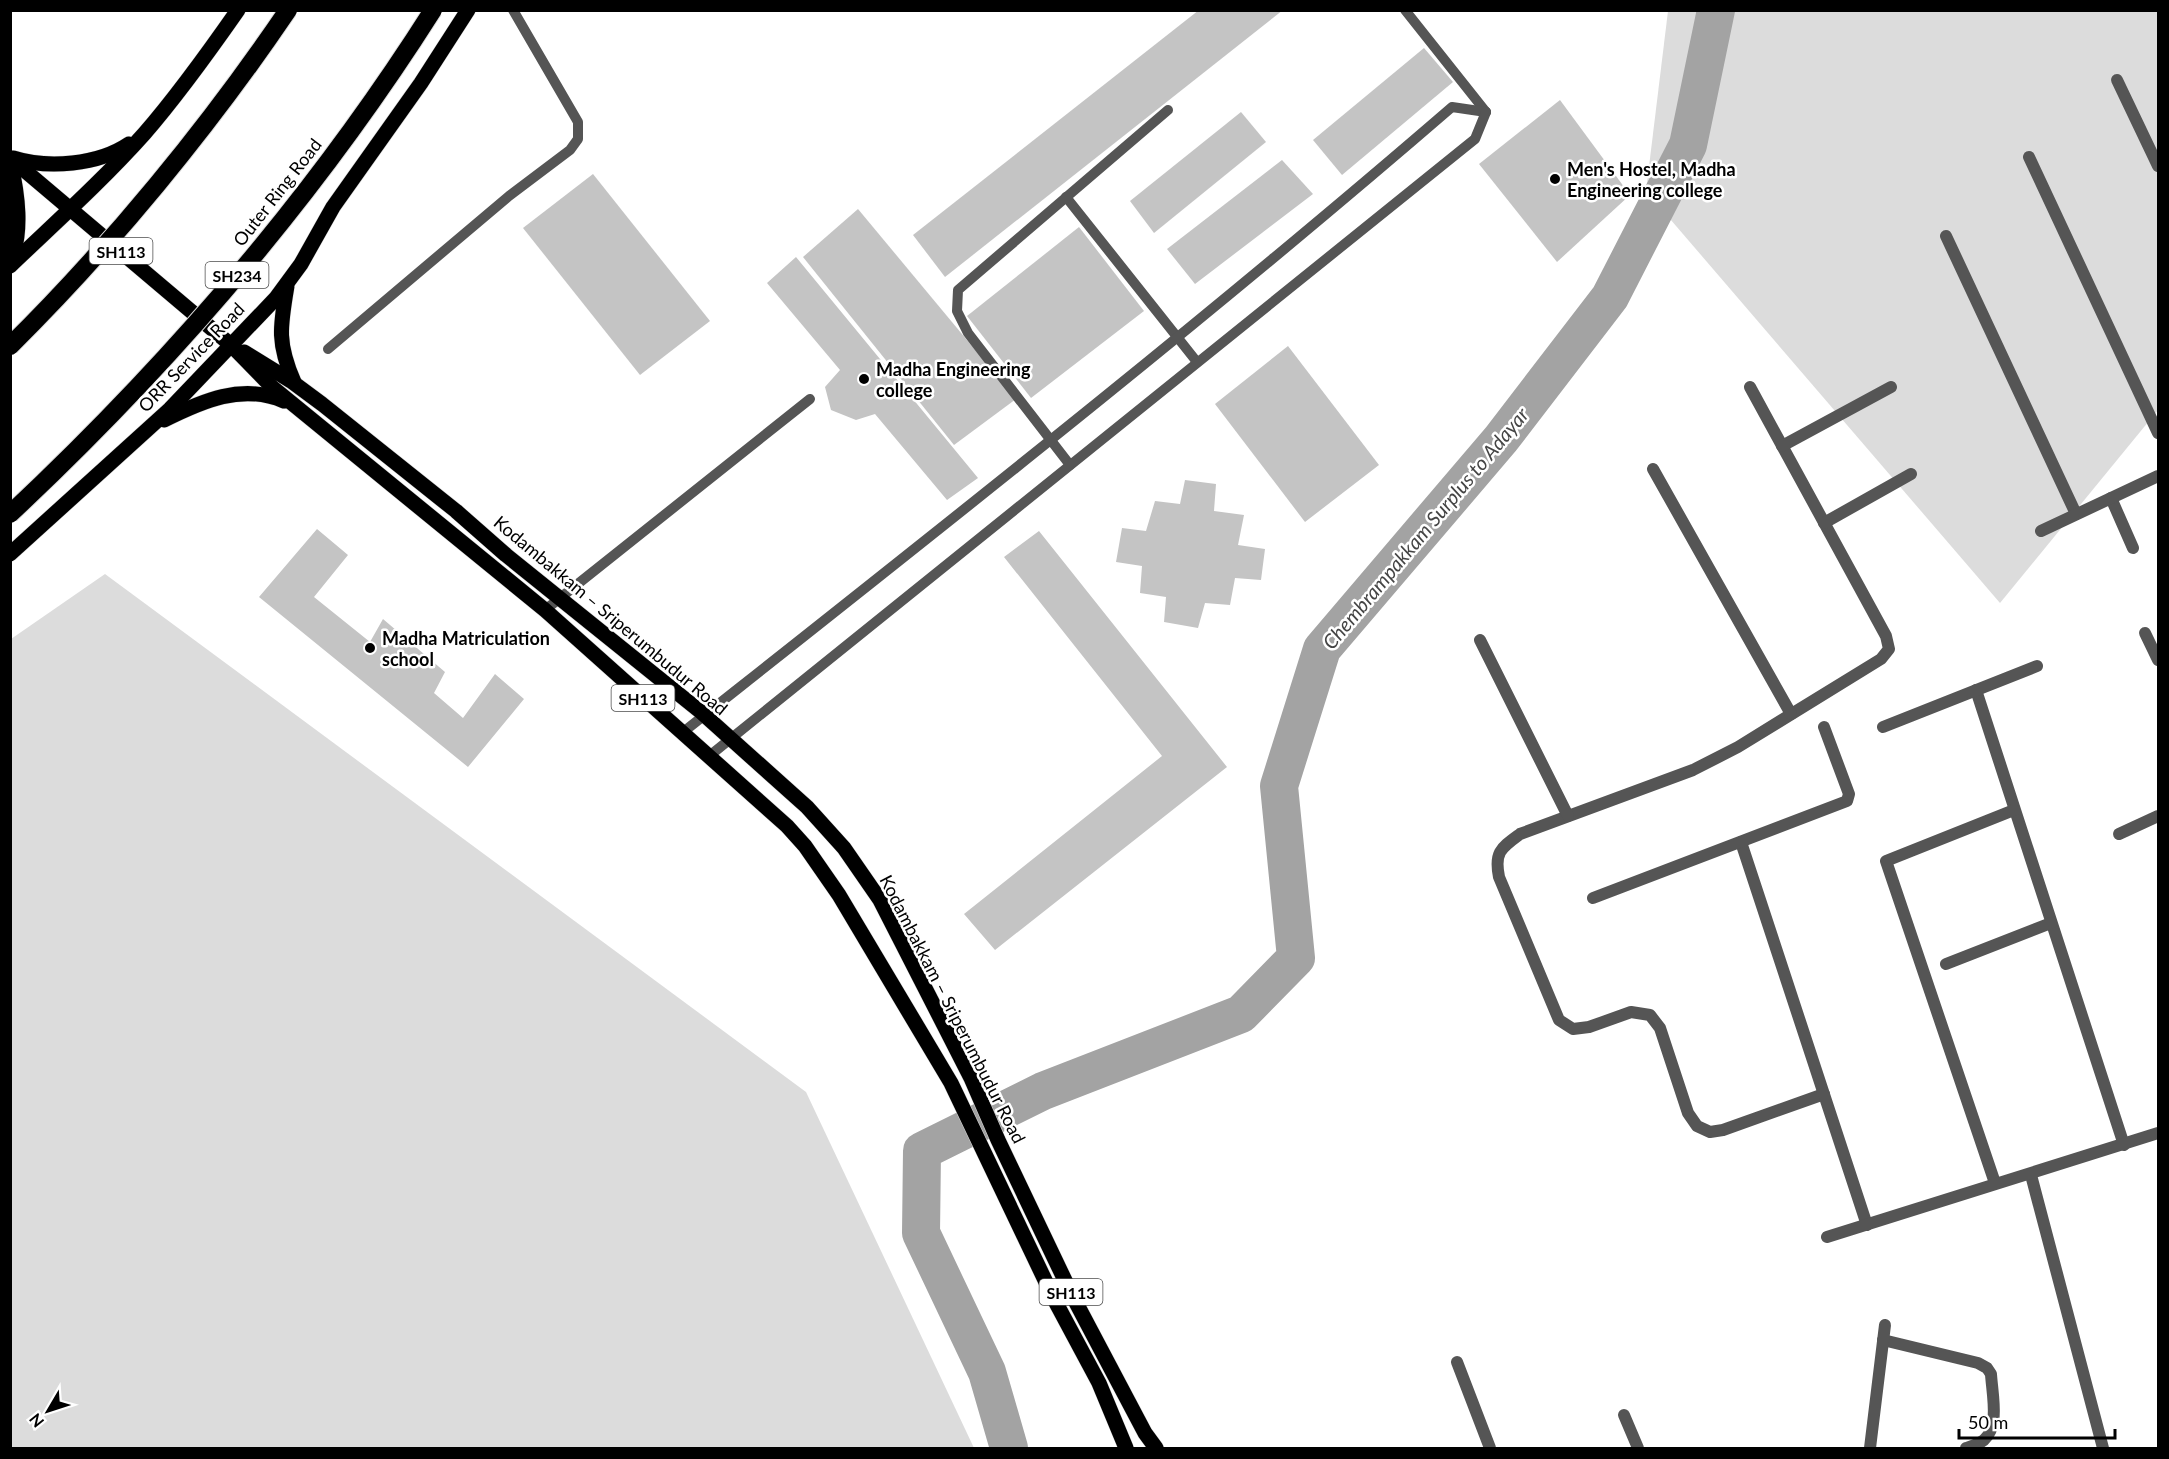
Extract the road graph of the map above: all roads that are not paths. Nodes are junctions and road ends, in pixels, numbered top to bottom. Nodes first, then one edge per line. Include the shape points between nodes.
1 (238, 10) edge
2 (288, 10) edge
3 (433, 10) edge
4 (468, 10) edge
5 (513, 10) edge
6 (1405, 10) edge
7 (2117, 80) dead end
8 (1168, 110) dead end
9 (1486, 112) junction
10 (145, 133) junction
11 (2029, 157) dead end
12 (10, 158) edge
13 (2157, 161) edge
14 (1066, 197) junction
15 (71, 209) junction
16 (1946, 236) dead end
17 (10, 266) edge
18 (288, 283) junction
19 (1176, 337) junction
20 (231, 345) junction
21 (10, 346) edge
22 (328, 349) dead end
23 (1197, 362) junction
24 (294, 383) junction
25 (1750, 387) dead end
26 (1890, 387) dead end
27 (810, 399) dead end
28 (295, 406) junction
29 (151, 427) junction
30 (2158, 433) edge
31 (1050, 439) junction
32 (1782, 446) junction
33 (1070, 465) junction
34 (1653, 469) dead end
35 (1911, 474) dead end
36 (2158, 476) edge
37 (2111, 498) junction
38 (10, 514) edge
39 (2076, 514) junction
40 (1824, 523) junction
41 (2041, 531) dead end
42 (2133, 548) dead end
43 (10, 554) edge
44 (560, 598) junction
45 (544, 610) junction
46 (2145, 633) dead end
47 (1480, 640) dead end
48 (2158, 660) edge
49 (2037, 666) dead end
50 (1976, 690) junction
51 (1791, 714) junction
52 (704, 715) junction
53 (1824, 727) dead end
54 (1883, 727) dead end
55 (682, 733) junction
56 (730, 740) junction
57 (708, 757) junction
58 (2014, 810) junction
59 (1568, 816) junction
60 (2158, 816) edge
61 (2119, 834) dead end
62 (1741, 842) junction
63 (1593, 898) dead end
64 (2051, 923) junction
65 (1946, 964) dead end
66 (1824, 1094) junction
67 (2158, 1133) edge
68 (2124, 1145) junction
69 (2031, 1175) junction
70 (1995, 1183) junction
71 (1867, 1225) junction
72 (1827, 1237) dead end
73 (1885, 1325) dead end
74 (1883, 1340) junction
75 (1457, 1362) dead end
76 (1624, 1415) dead end
77 (1126, 1449) edge
78 (1156, 1449) edge
79 (1490, 1449) edge
80 (1638, 1449) edge
81 (1870, 1449) edge
82 (1966, 1449) edge
83 (2103, 1449) edge

1 - 10 main road
2 - 21 highway, bridge via 187,147 101,249
3 - 38 highway, Outer Ring Road / SH234, bridge via 374,99 257,253 156,370
4 - 18 main road, ORR Service Road via 333,207
5 - 22 lane via 578,122 578,140
6 - 9 lane
7 - 13 street
8 - 14 lane
9 - 19 lane via 1452,106 1334,209
9 - 23 lane via 1475,139
10 - 12 main road via 97,158 27,163
10 - 15 main road
11 - 30 street
12 - 15 main road, Kodambakkam – Sriperumbudur Road / SH113
12 - 17 main road via 16,187 18,237
14 - 19 lane
14 - 31 lane via 958,290 957,311 968,333
15 - 17 main road
15 - 20 main road, Kodambakkam – Sriperumbudur Road / SH113
16 - 39 street
18 - 20 main road, ORR Service Road
18 - 24 main road via 281,346
19 - 23 lane
19 - 31 lane
20 - 24 main road, Kodambakkam – Sriperumbudur Road / SH113
20 - 28 main road, Kodambakkam – Sriperumbudur Road / SH113
20 - 29 main road, ORR Service Road
23 - 33 lane
24 - 44 main road, Kodambakkam – Sriperumbudur Road / SH113
25 - 32 street
26 - 32 street
27 - 44 lane
28 - 29 main road via 257,393 236,393 205,400
28 - 45 main road, Kodambakkam – Sriperumbudur Road / SH113
29 - 43 main road, ORR Service Road
31 - 33 lane
31 - 52 lane
32 - 40 street
33 - 56 lane
34 - 51 street
35 - 40 street
36 - 37 street
37 - 39 street
37 - 42 street
39 - 41 street
40 - 51 street via 1886,636 1889,649 1881,659
44 - 45 lane
44 - 52 main road, Kodambakkam – Sriperumbudur Road / SH113
45 - 55 main road, Kodambakkam – Sriperumbudur Road / SH113
46 - 48 street
47 - 59 street
49 - 50 street
50 - 54 street
50 - 58 street
51 - 59 street via 1693,770
52 - 55 lane
52 - 56 main road, Kodambakkam – Sriperumbudur Road / SH113
53 - 62 street via 1849,794 1847,801
55 - 57 main road, Kodambakkam – Sriperumbudur Road / SH113
56 - 57 lane
56 - 78 main road, Kodambakkam – Sriperumbudur Road / SH113 via 807,807 844,848 880,900 983,1103 1071,1293
57 - 77 main road, Kodambakkam – Sriperumbudur Road / SH113 via 787,826 817,862 854,919 946,1074 1054,1299 1099,1383
58 - 64 street
58 - 70 street via 1886,861
59 - 66 street via 1520,834 1502,847 1496,861 1499,877 1559,1020 1573,1029 1631,1012 1650,1015 1660,1028 1688,1113 1697,1126 1710,1132
60 - 61 street
62 - 63 street
62 - 66 street
64 - 65 street
64 - 68 street
66 - 71 street
67 - 68 street
68 - 69 street
69 - 70 street
69 - 83 street
70 - 71 street
71 - 72 street
73 - 74 street
74 - 81 street
74 - 82 street via 1987,1368 1991,1374 1993,1423 1983,1441
75 - 79 street
76 - 80 street

